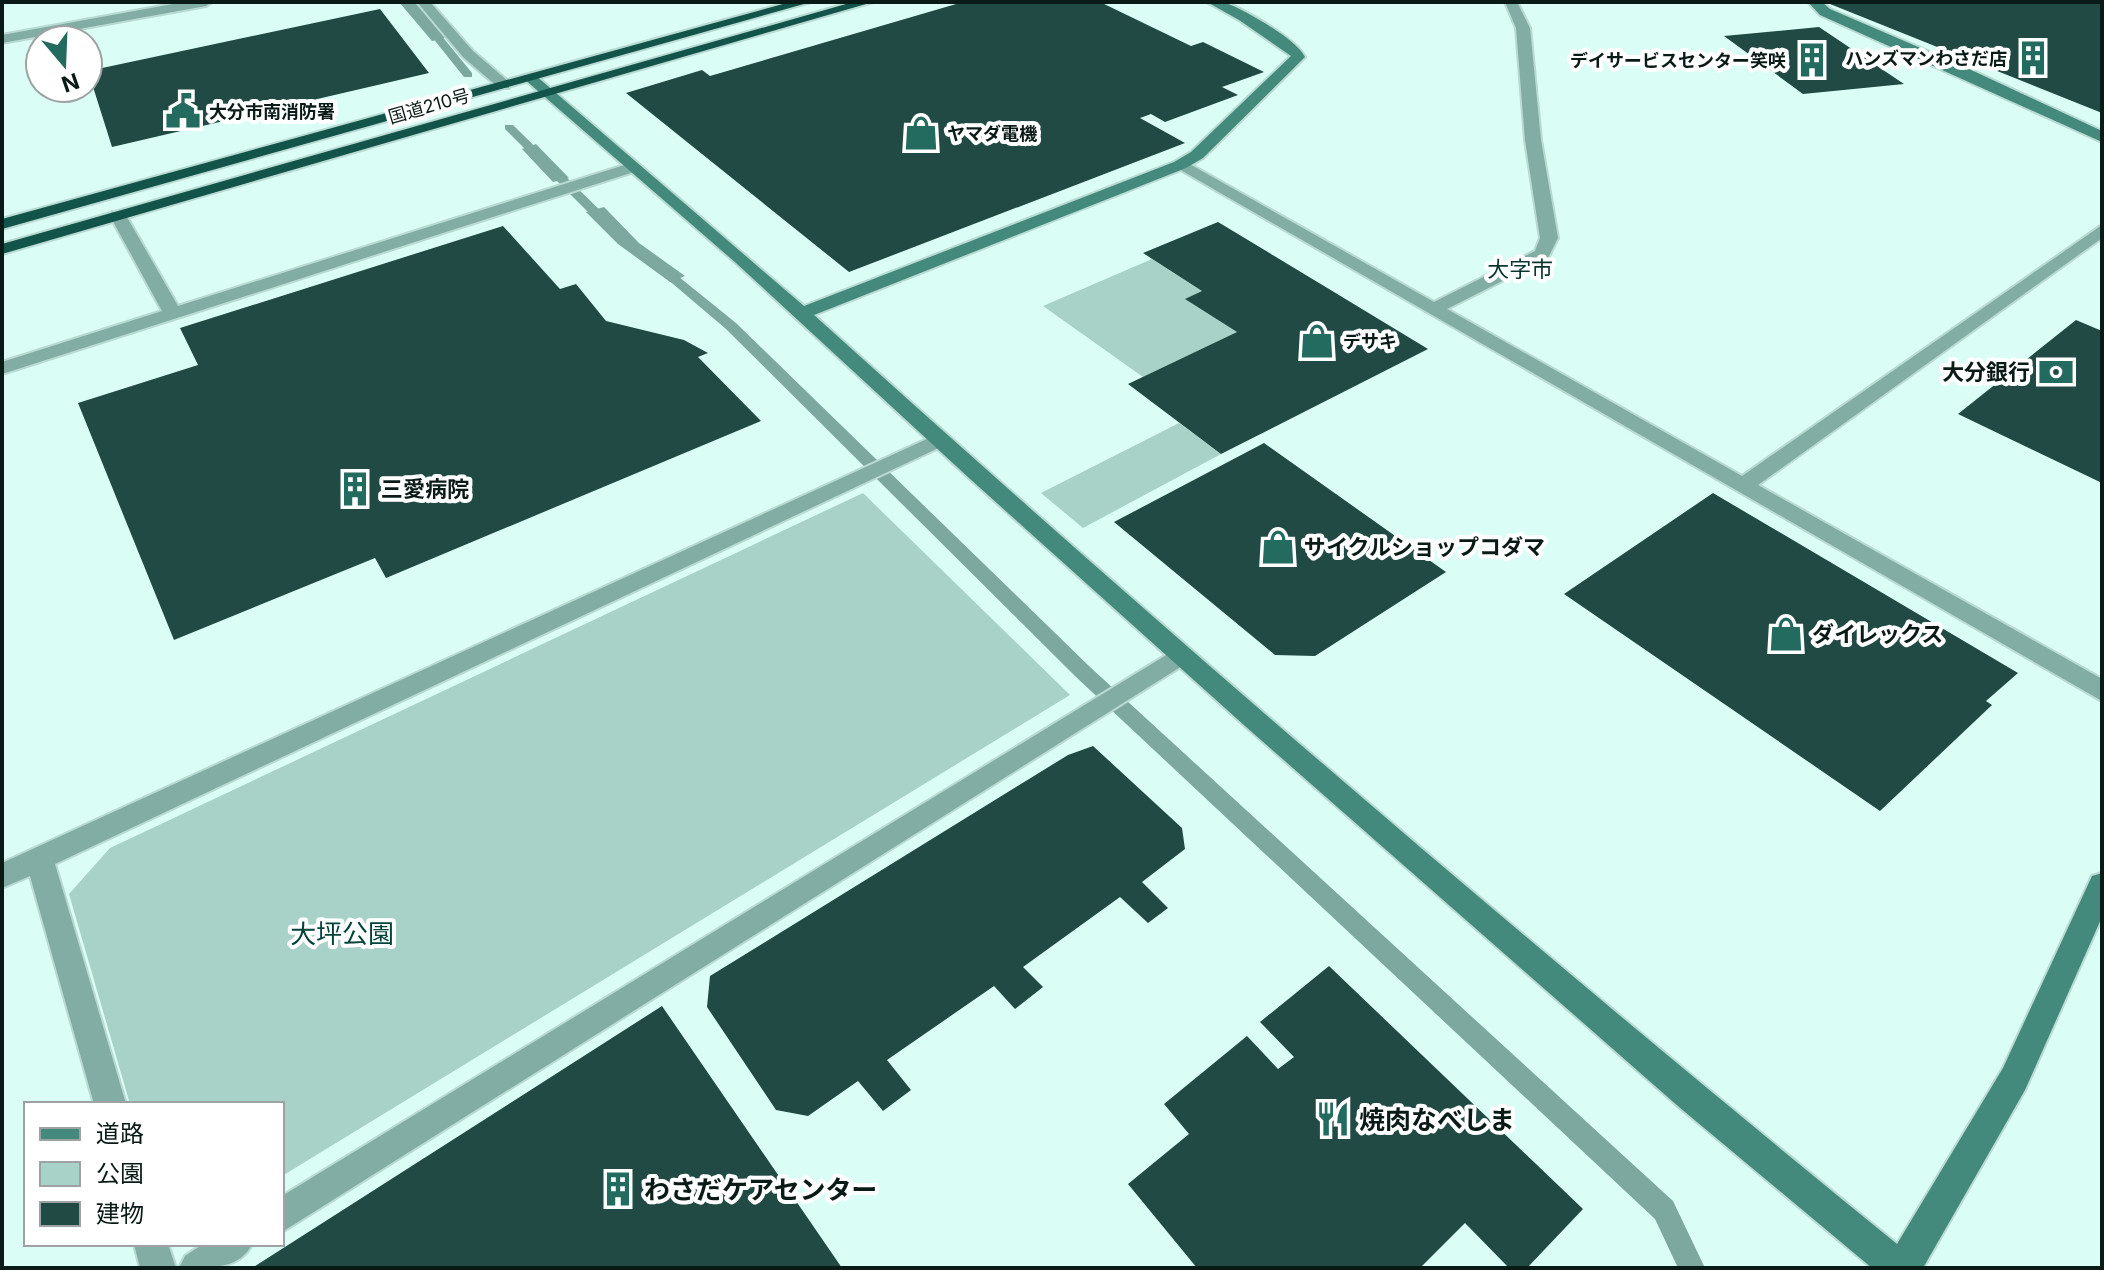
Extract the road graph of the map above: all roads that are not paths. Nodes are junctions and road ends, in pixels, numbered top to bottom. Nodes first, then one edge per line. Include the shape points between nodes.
1 (206, 2) edge
2 (423, 2) edge
3 (805, 2) edge
4 (867, 2) edge
5 (1213, 2) edge
6 (1511, 2) edge
7 (1805, 2) edge
8 (1814, 2) edge
9 (2, 39) edge
10 (504, 85) junction
11 (539, 85) junction
12 (2102, 137) edge
13 (1180, 165) junction
14 (634, 167) junction
15 (118, 216) junction
16 (2, 224) edge
17 (2102, 230) edge
18 (2, 249) edge
19 (1434, 309) junction
20 (802, 313) junction
21 (173, 314) junction
22 (2, 368) edge
23 (940, 439) junction
24 (1743, 486) junction
25 (1181, 655) junction
26 (2102, 691) edge
27 (39, 859) junction
28 (2, 876) edge
29 (2102, 885) edge
30 (109, 1102) edge
31 (284, 1214) edge
32 (152, 1246) edge
33 (232, 1246) edge
34 (158, 1268) edge
35 (197, 1268) edge
36 (1901, 1268) edge

1 - 9 street
2 - 10 street via 468,54
3 - 11 highway, 国道210号
4 - 11 highway, 国道210号
5 - 13 street via 1244,17 1298,57
6 - 19 street via 1523,28 1547,247
7 - 8 street
8 - 12 street via 1825,12
10 - 11 highway, 国道210号
10 - 16 highway, 国道210号
11 - 14 street
11 - 15 highway, 国道210号
13 - 19 street
13 - 20 street
14 - 20 street
14 - 21 street
15 - 18 highway, 国道210号
15 - 21 street
17 - 24 street
19 - 24 street
20 - 23 street
21 - 22 street
23 - 25 street
23 - 27 street
24 - 26 street
25 - 31 street
25 - 36 street via 1667,1076
27 - 28 street
27 - 30 street
29 - 36 street via 2014,1079
32 - 34 street
33 - 35 street

